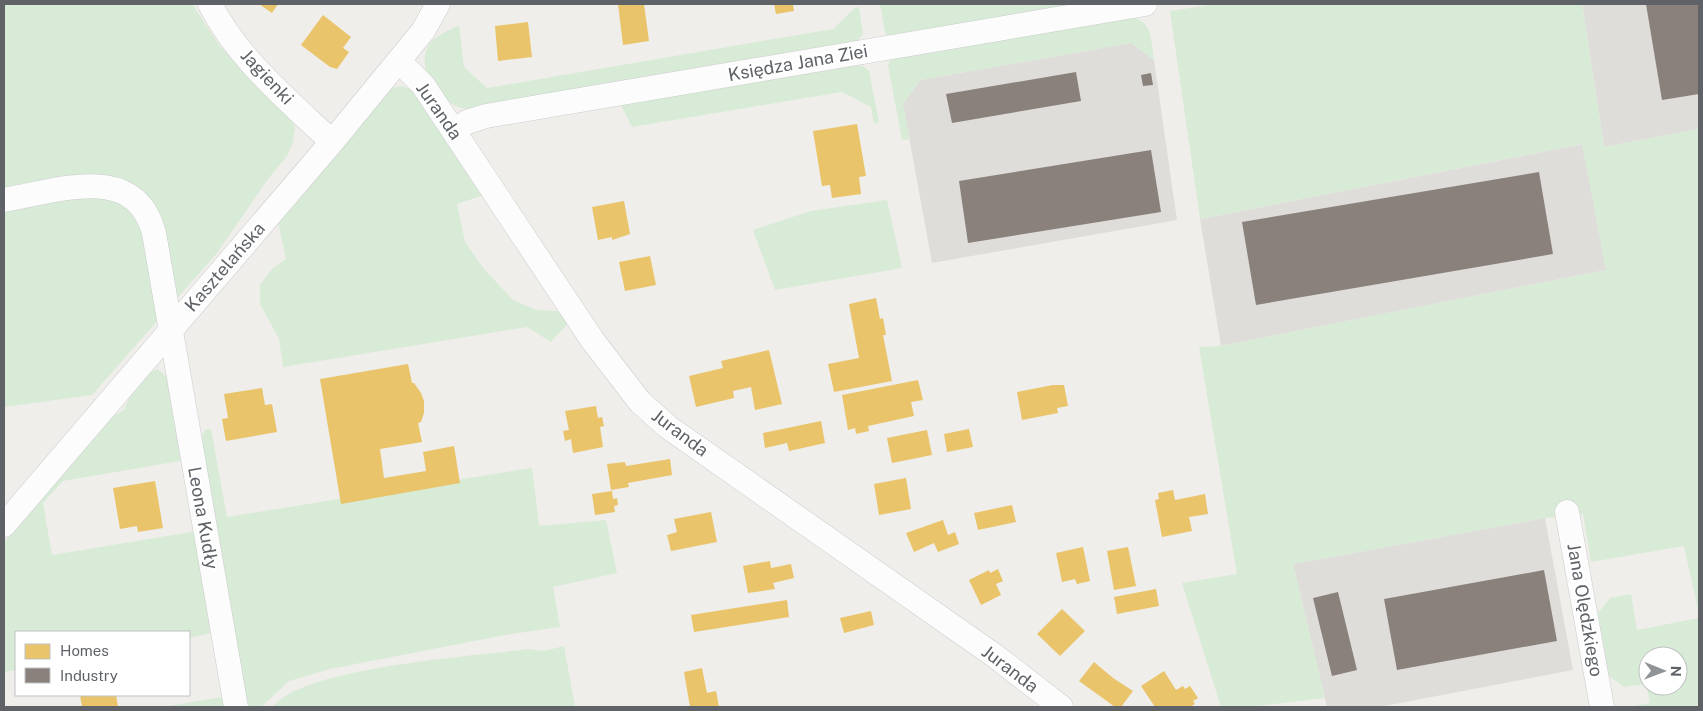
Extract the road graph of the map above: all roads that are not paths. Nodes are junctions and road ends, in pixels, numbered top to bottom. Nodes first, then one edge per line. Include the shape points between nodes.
1 (210, 4) edge
2 (438, 4) edge
3 (1145, 4) edge
4 (399, 61) junction
5 (454, 132) junction
6 (332, 142) junction
7 (4, 200) edge
8 (171, 330) junction
9 (1567, 512) dead end
10 (4, 525) edge
11 (236, 707) edge
12 (1062, 707) edge
13 (1602, 707) edge

1 - 6 street, Jagienki via 244,54
2 - 4 street, Kasztelańska via 423,31
3 - 5 street, Księdza Jana Ziei via 486,116 467,122
4 - 5 street, Juranda via 423,86
4 - 6 street, Kasztelańska
5 - 12 street, Juranda via 593,341 640,402 668,427 995,656
6 - 8 street, Kasztelańska
7 - 8 street via 105,185 132,196 148,213 152,223
8 - 10 street, Kasztelańska
8 - 11 street, Leona Kudły
9 - 13 street, Jana Olędzkiego

